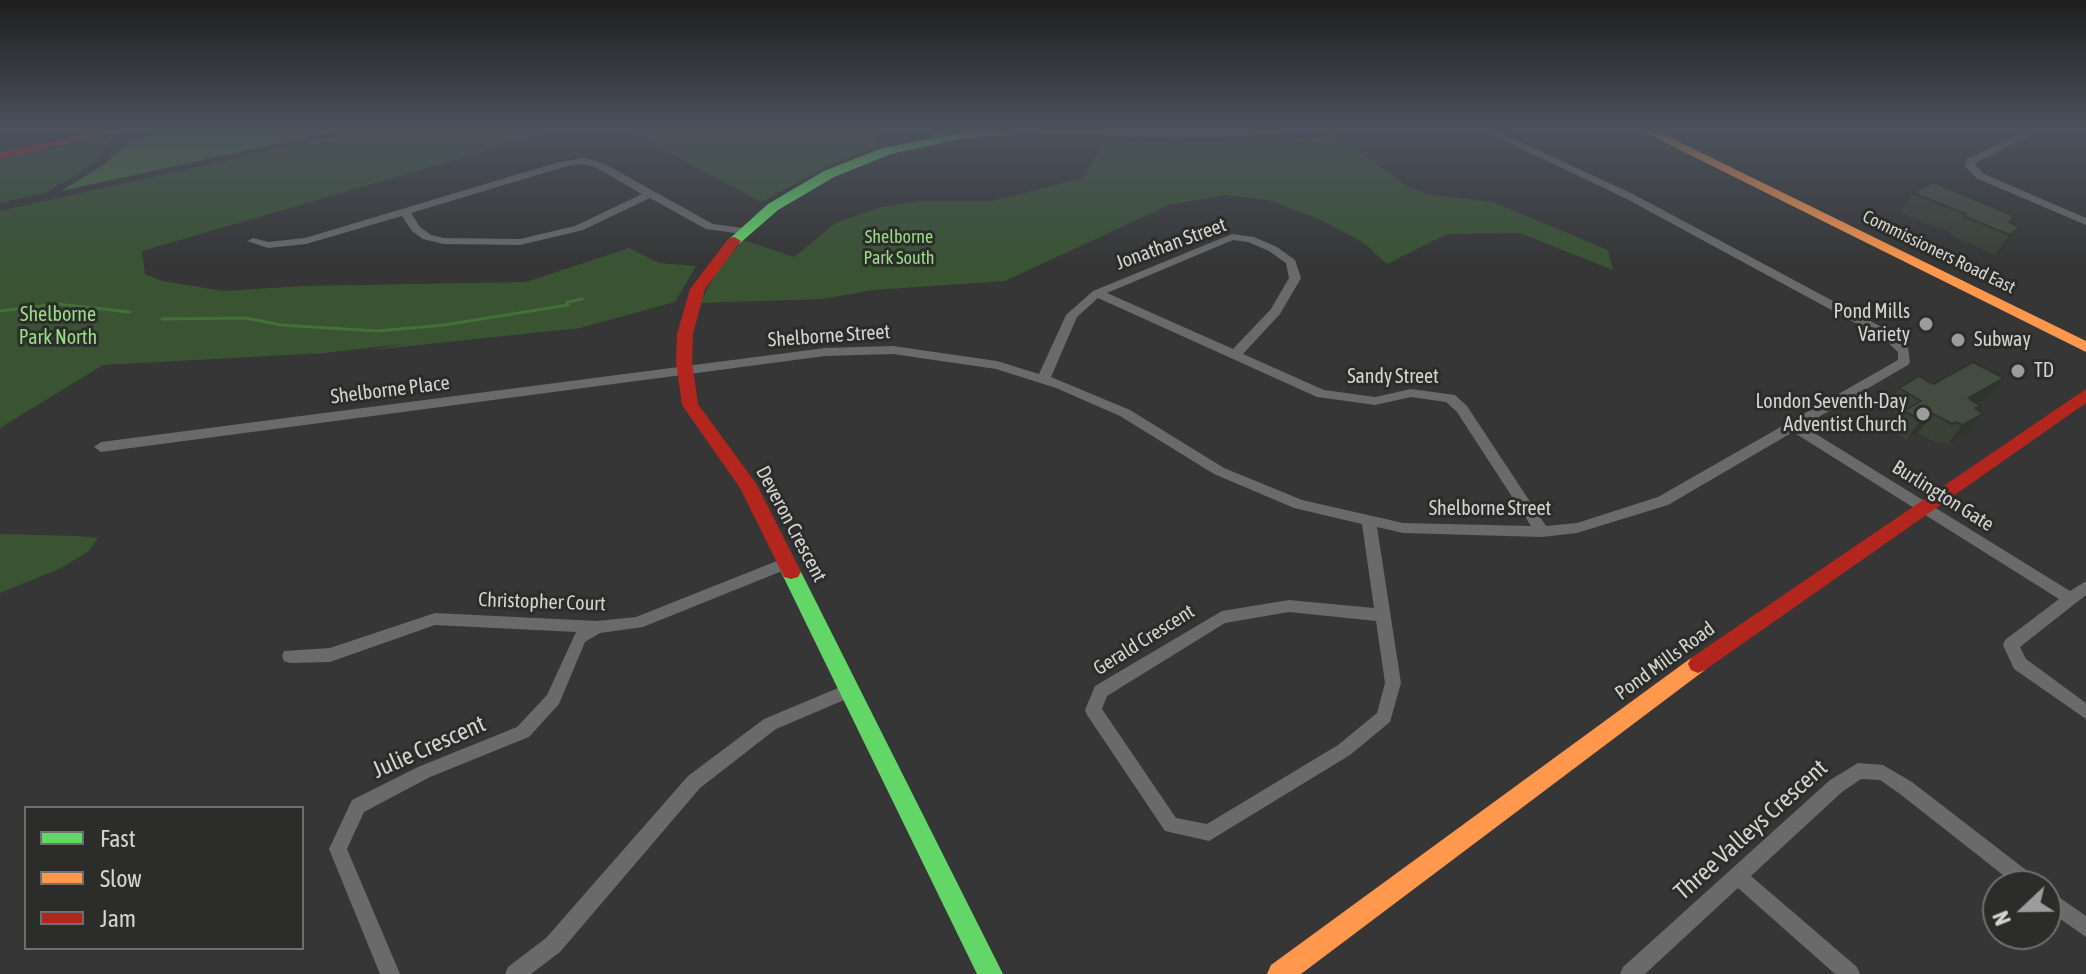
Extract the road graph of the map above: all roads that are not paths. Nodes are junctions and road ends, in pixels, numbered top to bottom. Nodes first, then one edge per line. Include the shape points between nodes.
1 (526, 175) edge
2 (617, 175) edge
3 (827, 175) edge
4 (1585, 175) edge
5 (1738, 175) edge
6 (1755, 175) edge
7 (1979, 175) edge
8 (650, 194) junction
9 (406, 213) junction
10 (2086, 222) edge
11 (743, 231) junction
12 (253, 241) dead end
13 (1097, 293) junction
14 (2086, 337) edge
15 (2086, 349) edge
16 (1235, 354) junction
17 (684, 372) junction
18 (1043, 380) junction
19 (2086, 395) edge
20 (1794, 427) junction
21 (101, 447) dead end
22 (1922, 506) junction
23 (1369, 520) junction
24 (1542, 532) junction
25 (787, 563) junction
26 (2086, 587) edge
27 (2071, 599) junction
28 (1383, 615) junction
29 (597, 627) junction
30 (290, 656) dead end
31 (850, 690) junction
32 (2086, 712) edge
33 (2011, 870) edge
34 (1739, 877) junction
35 (2062, 909) edge
36 (2086, 928) edge
37 (390, 974) edge
38 (515, 974) edge
39 (990, 974) edge
40 (1280, 974) edge
41 (1630, 974) edge
42 (1850, 974) edge

1 - 9 street
2 - 8 street
3 - 11 main road, Deveron Crescent
4 - 20 street, Shelborne Street via 1887,335 1904,351 1904,362
5 - 15 main road, Commissioners Road East
6 - 14 main road, Commissioners Road East
7 - 10 street
8 - 9 street via 579,228 520,242 427,237
8 - 11 street via 710,227
9 - 12 street via 306,241
11 - 17 main road, Deveron Crescent via 698,289 685,334
13 - 16 street, Sandy Street
13 - 16 street, Jonathan Street via 1232,237 1250,239 1291,262 1295,278 1276,311
13 - 18 street, Jonathan Street via 1072,315
16 - 24 street, Sandy Street via 1322,394 1375,401 1411,393 1450,398
17 - 18 street, Shelborne Street via 825,352 893,350 997,365
17 - 21 street, Shelborne Place
17 - 25 main road, Deveron Crescent via 690,405 748,485
18 - 23 street, Shelborne Street via 1125,413 1219,471 1299,504
19 - 22 main road, Pond Mills Road
20 - 22 street, Burlington Gate
20 - 24 street, Shelborne Street via 1663,501 1577,528
22 - 27 street, Burlington Gate
22 - 40 main road, Pond Mills Road via 1721,647
23 - 24 street, Shelborne Street via 1403,528
23 - 28 street, Gerald Crescent
25 - 29 street, Christopher Court via 637,623
25 - 31 main road, Deveron Crescent
26 - 27 street
27 - 32 street via 2011,645 2020,664
28 - 28 street, Gerald Crescent via 1393,683 1384,717 1344,750 1209,833 1171,825 1093,710 1101,691 1222,617 1289,606
29 - 30 street, Christopher Court via 435,619 330,655
29 - 37 street, Julie Crescent via 579,638 553,699 523,732 424,772 358,806 338,849
31 - 38 street via 770,724 694,782 553,945
31 - 39 main road, Deveron Crescent
33 - 34 street, Three Valleys Crescent via 1883,773 1858,771
34 - 41 street, Three Valleys Crescent
34 - 42 street
35 - 36 street

